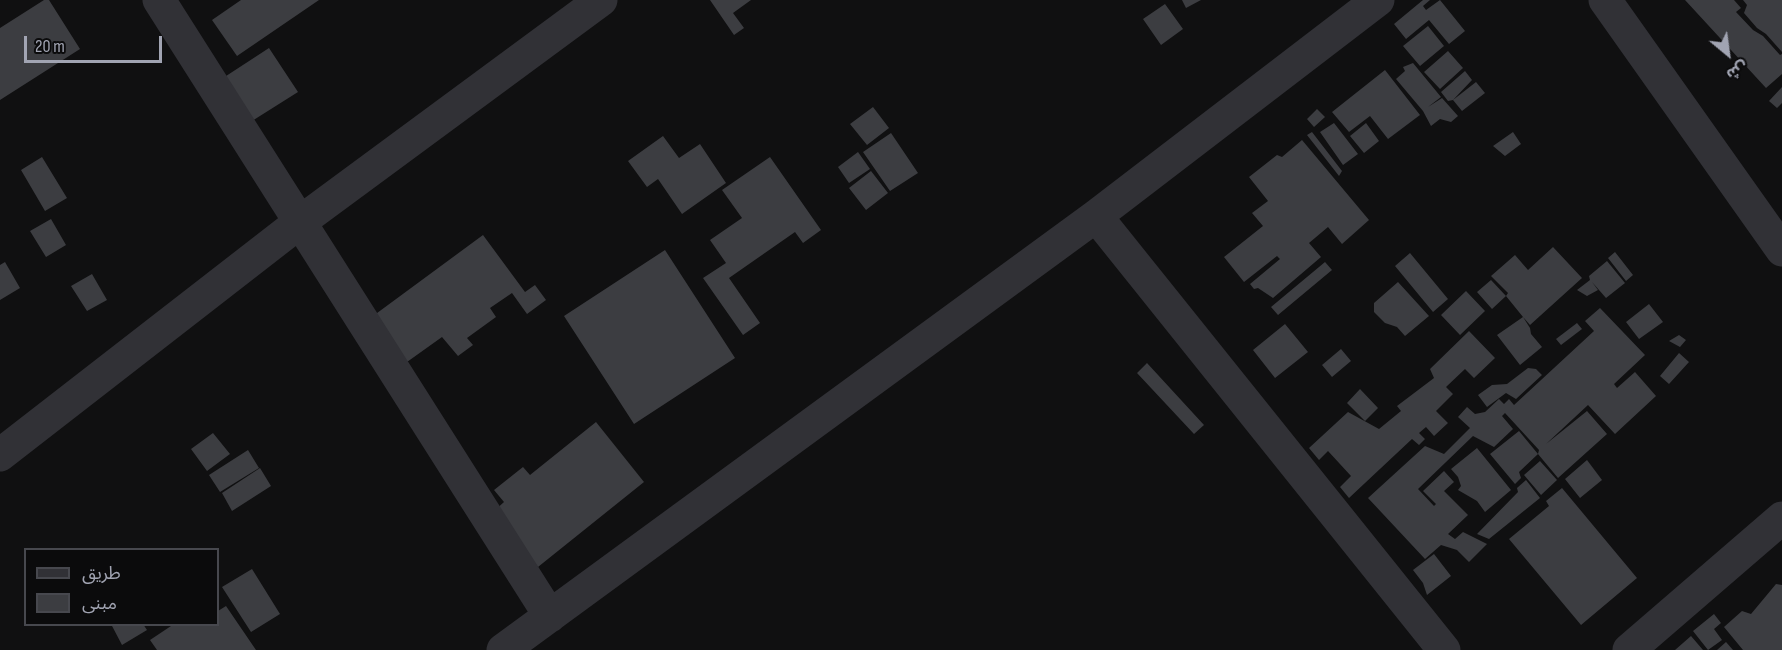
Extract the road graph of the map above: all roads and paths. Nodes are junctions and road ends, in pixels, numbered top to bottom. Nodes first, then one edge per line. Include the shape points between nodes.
1 (159, 0) edge
2 (601, 0) edge
3 (1378, 0) edge
4 (1605, 0) edge
5 (1096, 216) junction
6 (300, 222) junction
7 (1782, 250) edge
8 (0, 455) edge
9 (1782, 518) edge
10 (550, 616) junction
11 (503, 650) edge
12 (1444, 650) edge
13 (1629, 650) edge

1 - 6 street
2 - 6 street
3 - 5 street
4 - 7 street
5 - 10 street
5 - 12 street
6 - 8 street
6 - 10 street
9 - 13 street
10 - 11 street

